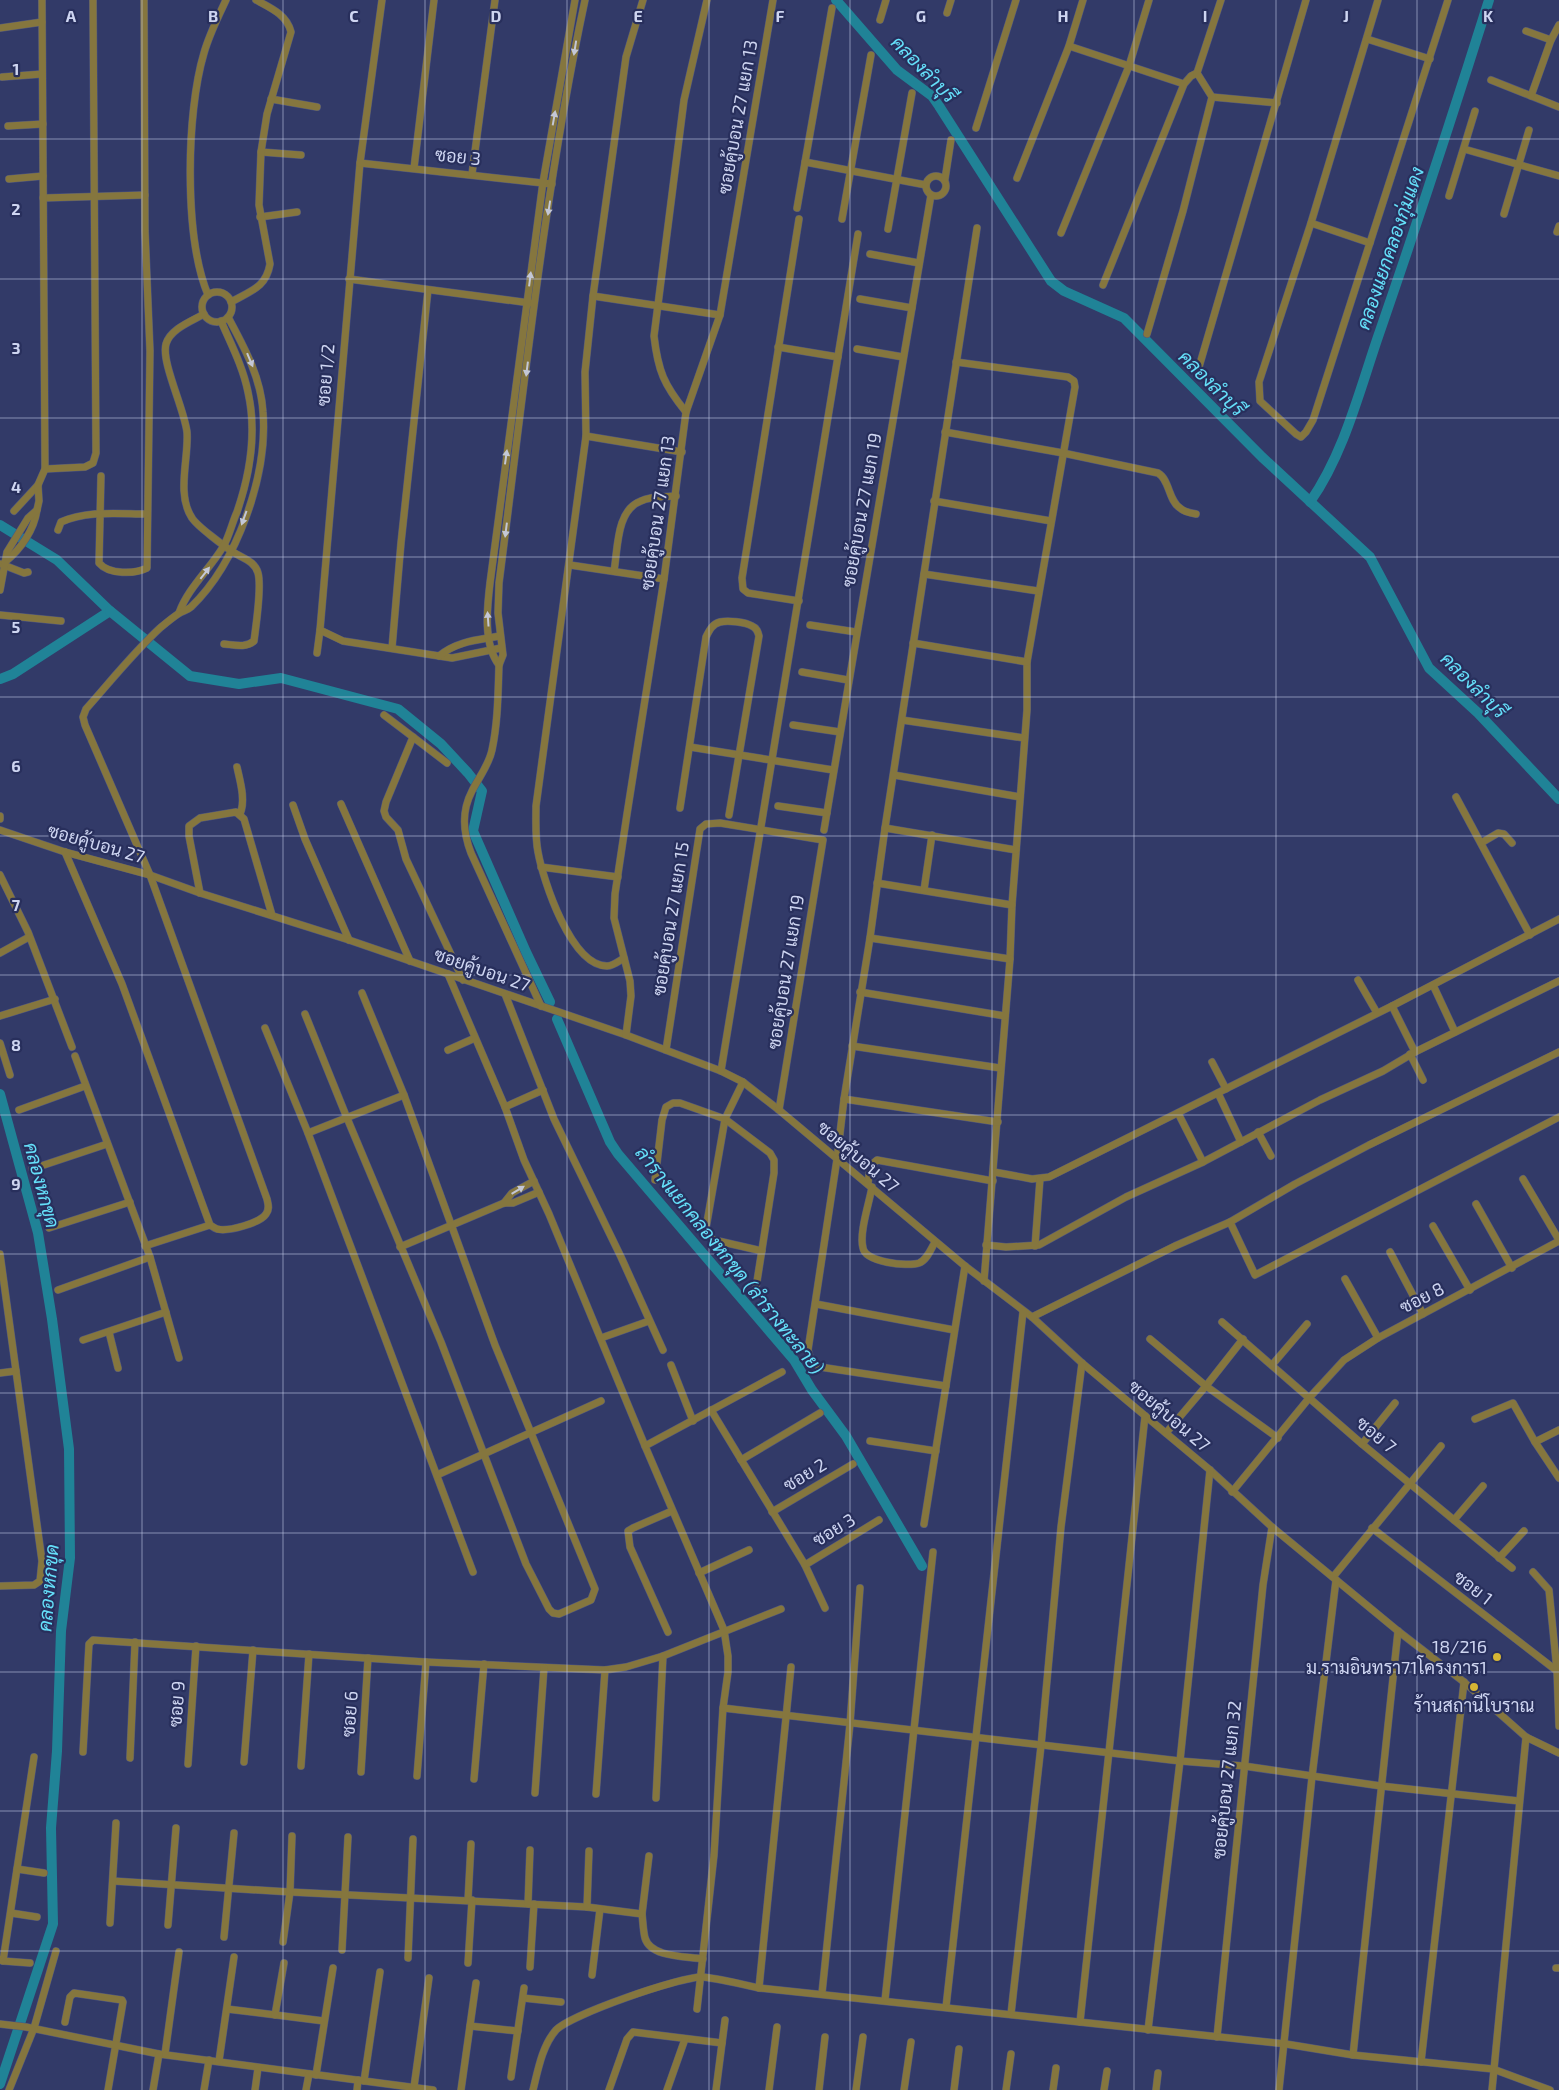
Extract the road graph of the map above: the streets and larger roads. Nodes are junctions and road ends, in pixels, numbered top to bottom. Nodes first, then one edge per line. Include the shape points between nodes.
1 (42, 0) edge
2 (93, 0) edge
3 (144, 0) edge
4 (226, 0) edge
5 (256, 0) edge
6 (382, 0) edge
7 (434, 0) edge
8 (495, 0) edge
9 (575, 0) edge
10 (585, 0) edge
11 (643, 0) edge
12 (708, 0) edge
13 (773, 0) edge
14 (886, 0) edge
15 (951, 0) edge
16 (1016, 0) edge
17 (1083, 0) edge
18 (1149, 0) edge
19 (1221, 0) edge
20 (1306, 0) edge
21 (1378, 0) edge
22 (1448, 0) edge
23 (832, 8) dead end
24 (948, 13) dead end
25 (880, 20) dead end
26 (42, 22) junction
27 (1559, 26) edge
28 (0, 28) edge
29 (1526, 31) dead end
30 (1367, 39) junction
31 (1551, 40) junction
32 (1069, 46) junction
33 (871, 54) dead end
34 (1430, 59) junction
35 (1129, 66) junction
36 (1197, 72) junction
37 (42, 74) junction
38 (2, 77) dead end
39 (1491, 80) dead end
40 (1184, 84) junction
41 (912, 93) dead end
42 (1531, 96) junction
43 (1212, 97) junction
44 (271, 99) junction
45 (1277, 103) junction
46 (317, 107) dead end
47 (1559, 107) edge
48 (1475, 111) dead end
49 (43, 124) junction
50 (8, 126) dead end
51 (976, 128) dead end
52 (1529, 130) dead end
53 (951, 140) dead end
54 (1464, 149) junction
55 (261, 152) junction
56 (301, 155) dead end
57 (805, 162) junction
58 (360, 163) junction
59 (1520, 165) junction
60 (414, 168) junction
61 (851, 170) junction
62 (472, 174) junction
63 (43, 176) junction
64 (1559, 176) edge
65 (1017, 178) dead end
66 (9, 179) dead end
67 (897, 179) junction
68 (945, 180) junction
69 (543, 182) junction
70 (552, 184) junction
71 (926, 185) junction
72 (145, 195) junction
73 (931, 195) junction
74 (1449, 196) dead end
75 (94, 197) junction
76 (43, 198) junction
77 (797, 208) dead end
78 (297, 212) dead end
79 (1504, 214) dead end
80 (260, 217) junction
81 (799, 219) dead end
82 (842, 219) dead end
83 (1311, 223) junction
84 (977, 228) dead end
85 (888, 229) dead end
86 (1061, 233) dead end
87 (858, 234) dead end
88 (1370, 243) junction
89 (870, 254) dead end
90 (919, 263) junction
91 (349, 279) junction
92 (1103, 285) dead end
93 (428, 290) junction
94 (208, 295) junction
95 (593, 296) junction
96 (860, 299) dead end
97 (231, 302) junction
98 (531, 303) junction
99 (656, 306) junction
100 (912, 308) junction
101 (204, 314) junction
102 (720, 315) junction
103 (224, 319) junction
104 (1146, 334) dead end
105 (778, 347) junction
106 (857, 349) dead end
107 (838, 357) junction
108 (903, 357) junction
109 (956, 362) junction
110 (1199, 367) dead end
111 (262, 404) junction
112 (250, 406) junction
113 (686, 412) junction
114 (945, 432) junction
115 (586, 436) junction
116 (682, 452) junction
117 (1063, 453) junction
118 (45, 469) junction
119 (248, 473) junction
120 (101, 476) dead end
121 (258, 476) junction
122 (38, 485) junction
123 (676, 496) junction
124 (934, 501) junction
125 (37, 510) junction
126 (14, 511) dead end
127 (101, 514) junction
128 (147, 514) junction
129 (1196, 514) dead end
130 (1051, 521) junction
131 (58, 530) dead end
132 (224, 545) junction
133 (232, 551) junction
134 (3, 564) edge
135 (570, 565) junction
136 (614, 571) junction
137 (28, 572) dead end
138 (924, 574) junction
139 (664, 579) junction
140 (0, 590) edge
141 (1038, 591) junction
142 (799, 602) junction
143 (179, 613) junction
144 (0, 615) edge
145 (61, 621) dead end
146 (810, 625) dead end
147 (320, 630) junction
148 (856, 632) junction
149 (500, 636) junction
150 (490, 638) junction
151 (913, 643) junction
152 (224, 644) dead end
153 (392, 648) junction
154 (501, 648) junction
155 (492, 650) junction
156 (317, 653) dead end
157 (439, 656) junction
158 (1027, 662) junction
159 (499, 665) junction
160 (802, 672) dead end
161 (848, 680) junction
162 (384, 715) dead end
163 (902, 720) junction
164 (793, 725) dead end
165 (840, 732) junction
166 (413, 738) junction
167 (1024, 738) junction
168 (690, 747) junction
169 (740, 755) junction
170 (773, 760) junction
171 (447, 763) dead end
172 (238, 767) dead end
173 (833, 770) junction
174 (894, 775) junction
175 (1020, 797) junction
176 (1456, 797) dead end
177 (342, 804) dead end
178 (293, 805) dead end
179 (778, 806) dead end
180 (680, 808) dead end
181 (827, 813) junction
182 (240, 814) junction
183 (730, 815) dead end
184 (884, 828) junction
185 (0, 830) edge
186 (824, 830) dead end
187 (761, 831) junction
188 (932, 836) junction
189 (823, 840) joint
190 (1481, 842) junction
191 (1512, 843) dead end
192 (1016, 850) junction
193 (66, 852) junction
194 (541, 867) junction
195 (0, 875) edge
196 (150, 875) junction
197 (618, 878) junction
198 (878, 883) junction
199 (924, 890) junction
200 (200, 893) junction
201 (1012, 905) junction
202 (272, 915) junction
203 (1559, 919) edge
204 (1530, 935) junction
205 (29, 937) junction
206 (870, 938) junction
207 (349, 940) junction
208 (0, 952) edge
209 (624, 958) junction
210 (1010, 960) junction
211 (410, 961) junction
212 (448, 974) junction
213 (463, 980) junction
214 (1358, 980) dead end
215 (1559, 981) edge
216 (1433, 985) junction
217 (860, 992) junction
218 (362, 993) dead end
219 (505, 994) junction
220 (55, 999) junction
221 (541, 1006) junction
222 (1392, 1006) junction
223 (1376, 1013) junction
224 (305, 1014) dead end
225 (0, 1016) edge
226 (1005, 1016) junction
227 (265, 1028) dead end
228 (1454, 1032) junction
229 (626, 1035) junction
230 (475, 1038) junction
231 (0, 1043) edge
232 (852, 1046) junction
233 (72, 1047) dead end
234 (448, 1050) dead end
235 (666, 1050) junction
236 (1559, 1052) edge
237 (1413, 1053) junction
238 (75, 1056) dead end
239 (1212, 1062) dead end
240 (1000, 1068) junction
241 (721, 1072) junction
242 (10, 1075) dead end
243 (1423, 1080) dead end
244 (744, 1082) junction
245 (85, 1086) junction
246 (1226, 1089) junction
247 (543, 1090) junction
248 (1218, 1092) junction
249 (404, 1096) junction
250 (844, 1098) junction
251 (506, 1106) junction
252 (18, 1110) dead end
253 (779, 1110) junction
254 (1178, 1113) junction
255 (1559, 1117) edge
256 (347, 1118) junction
257 (726, 1119) junction
258 (998, 1122) junction
259 (1258, 1132) junction
260 (308, 1133) junction
261 (1241, 1142) junction
262 (107, 1144) junction
263 (1271, 1156) dead end
264 (837, 1159) junction
265 (1203, 1162) junction
266 (32, 1169) dead end
267 (994, 1172) junction
268 (1040, 1179) junction
269 (1523, 1179) dead end
270 (655, 1180) dead end
271 (534, 1181) junction
272 (993, 1181) junction
273 (870, 1186) junction
274 (539, 1192) junction
275 (130, 1202) junction
276 (504, 1203) junction
277 (1476, 1204) dead end
278 (1230, 1222) junction
279 (452, 1224) junction
280 (210, 1225) junction
281 (1433, 1226) dead end
282 (49, 1228) dead end
283 (1559, 1240) edge
284 (935, 1242) junction
285 (986, 1245) junction
286 (146, 1246) junction
287 (1034, 1246) junction
288 (400, 1247) junction
289 (762, 1251) junction
290 (1390, 1252) dead end
291 (0, 1254) edge
292 (150, 1257) junction
293 (964, 1266) junction
294 (1512, 1268) junction
295 (1344, 1279) dead end
296 (984, 1281) junction
297 (58, 1290) dead end
298 (1470, 1290) junction
299 (755, 1294) dead end
300 (816, 1304) junction
301 (166, 1312) junction
302 (1023, 1312) junction
303 (1423, 1314) junction
304 (1032, 1317) junction
305 (649, 1321) junction
306 (1222, 1322) dead end
307 (1307, 1324) dead end
308 (954, 1330) junction
309 (109, 1332) junction
310 (601, 1338) junction
311 (1378, 1338) junction
312 (1150, 1339) dead end
313 (1242, 1339) junction
314 (83, 1340) dead end
315 (663, 1350) dead end
316 (179, 1358) dead end
317 (1082, 1363) junction
318 (671, 1365) dead end
319 (1272, 1365) junction
320 (118, 1368) dead end
321 (16, 1371) junction
322 (782, 1372) dead end
323 (0, 1373) edge
324 (946, 1386) junction
325 (1206, 1386) junction
326 (1310, 1397) junction
327 (600, 1401) dead end
328 (1396, 1403) dead end
329 (711, 1410) junction
330 (820, 1412) dead end
331 (1146, 1416) junction
332 (1475, 1419) dead end
333 (693, 1421) junction
334 (1559, 1430) edge
335 (531, 1432) junction
336 (1166, 1433) junction
337 (1278, 1438) junction
338 (870, 1441) dead end
339 (1535, 1442) junction
340 (1362, 1444) junction
341 (644, 1446) junction
342 (1441, 1446) dead end
343 (936, 1451) junction
344 (485, 1453) junction
345 (741, 1460) junction
346 (853, 1464) dead end
347 (1210, 1470) junction
348 (436, 1475) junction
349 (1559, 1478) edge
350 (1410, 1482) junction
351 (1483, 1486) dead end
352 (1232, 1492) junction
353 (672, 1511) junction
354 (772, 1512) junction
355 (879, 1520) dead end
356 (1454, 1520) junction
357 (924, 1524) dead end
358 (1272, 1527) junction
359 (1372, 1528) junction
360 (1524, 1530) dead end
361 (749, 1550) dead end
362 (933, 1552) dead end
363 (1499, 1558) junction
364 (805, 1565) junction
365 (1512, 1568) dead end
366 (473, 1572) dead end
367 (1533, 1572) dead end
368 (699, 1573) junction
369 (1334, 1578) junction
370 (0, 1586) edge
371 (860, 1588) dead end
372 (825, 1608) dead end
373 (781, 1609) dead end
374 (724, 1630) junction
375 (1398, 1631) junction
376 (668, 1632) dead end
377 (135, 1642) junction
378 (196, 1646) junction
379 (254, 1650) junction
380 (309, 1654) junction
381 (663, 1656) junction
382 (368, 1658) junction
383 (426, 1662) junction
384 (484, 1664) junction
385 (792, 1667) dead end
386 (544, 1668) junction
387 (605, 1670) junction
388 (1557, 1671) junction
389 (1464, 1682) junction
390 (1558, 1684) edge
391 (723, 1708) junction
392 (786, 1716) junction
393 (850, 1724) junction
394 (1559, 1726) edge
395 (913, 1731) junction
396 (1526, 1737) junction
397 (976, 1738) junction
398 (1041, 1746) junction
399 (83, 1752) dead end
400 (1110, 1753) junction
401 (1559, 1753) edge
402 (34, 1757) dead end
403 (130, 1758) dead end
404 (1180, 1761) junction
405 (244, 1762) dead end
406 (188, 1764) dead end
407 (301, 1766) dead end
408 (1244, 1766) junction
409 (361, 1772) dead end
410 (417, 1776) dead end
411 (1312, 1777) junction
412 (474, 1779) dead end
413 (1380, 1786) junction
414 (535, 1793) dead end
415 (596, 1794) dead end
416 (1452, 1794) junction
417 (656, 1798) dead end
418 (1519, 1802) junction
419 (116, 1823) dead end
420 (176, 1828) dead end
421 (234, 1833) dead end
422 (292, 1836) dead end
423 (348, 1837) dead end
424 (413, 1839) dead end
425 (471, 1844) dead end
426 (530, 1850) dead end
427 (589, 1851) dead end
428 (649, 1856) dead end
429 (17, 1869) junction
430 (44, 1872) dead end
431 (113, 1880) junction
432 (172, 1884) junction
433 (229, 1888) junction
434 (290, 1892) junction
435 (346, 1893) junction
436 (410, 1898) junction
437 (470, 1900) junction
438 (531, 1904) junction
439 (587, 1907) junction
440 (600, 1909) junction
441 (10, 1913) junction
442 (642, 1914) junction
443 (38, 1917) dead end
444 (110, 1923) dead end
445 (168, 1925) dead end
446 (224, 1937) dead end
447 (283, 1942) dead end
448 (342, 1950) dead end
449 (56, 1951) dead end
450 (179, 1952) dead end
451 (234, 1957) dead end
452 (408, 1958) dead end
453 (703, 1959) junction
454 (2, 1960) edge
455 (30, 1963) dead end
456 (284, 1963) dead end
457 (468, 1963) dead end
458 (530, 1967) dead end
459 (333, 1968) dead end
460 (380, 1972) dead end
461 (592, 1975) dead end
462 (701, 1977) junction
463 (428, 1978) dead end
464 (476, 1983) dead end
465 (524, 1988) dead end
466 (759, 1988) junction
467 (822, 1994) junction
468 (523, 1998) junction
469 (885, 2000) junction
470 (561, 2002) dead end
471 (946, 2007) junction
472 (227, 2009) junction
473 (697, 2009) dead end
474 (1011, 2014) junction
475 (275, 2015) junction
476 (725, 2020) dead end
477 (324, 2021) junction
478 (66, 2022) dead end
479 (1080, 2022) junction
480 (2, 2025) edge
481 (470, 2026) junction
482 (777, 2027) dead end
483 (30, 2028) junction
484 (1148, 2030) junction
485 (518, 2031) junction
486 (863, 2036) dead end
487 (825, 2037) dead end
488 (1216, 2037) junction
489 (685, 2039) junction
490 (911, 2042) dead end
491 (722, 2043) junction
492 (1286, 2044) junction
493 (116, 2045) junction
494 (959, 2049) dead end
495 (162, 2054) junction
496 (1011, 2054) dead end
497 (1353, 2055) junction
498 (209, 2060) junction
499 (219, 2061) junction
500 (1421, 2062) junction
501 (258, 2068) junction
502 (1056, 2068) dead end
503 (1492, 2069) junction
504 (1107, 2071) dead end
505 (1158, 2072) dead end
506 (312, 2074) junction
507 (510, 2077) dead end
508 (361, 2081) junction
509 (409, 2088) edge
510 (9, 2090) edge
511 (108, 2090) edge
512 (153, 2090) edge
513 (204, 2090) edge
514 (255, 2090) edge
515 (306, 2090) edge
516 (357, 2090) edge
517 (433, 2090) edge
518 (461, 2090) edge
519 (533, 2090) edge
520 (609, 2090) edge
521 (667, 2090) edge
522 (716, 2090) edge
523 (769, 2090) edge
524 (819, 2090) edge
525 (856, 2090) edge
526 (904, 2090) edge
527 (954, 2090) edge
528 (1006, 2090) edge
529 (1053, 2090) edge
530 (1104, 2090) edge
531 (1156, 2090) edge
532 (1279, 2090) edge
533 (1492, 2090) edge
534 (1550, 2090) edge

1 - 26 street
2 - 75 street
3 - 72 street
4 - 94 street via 204,52 194,108 191,209 198,265
5 - 44 street via 280,14 291,32
6 - 58 street, ซอย 1/2
7 - 60 street
8 - 62 street
69 -> 9 street
10 -> 70 street
11 - 95 street via 626,57
12 - 99 street via 684,100
13 - 102 street, ซอยคู้บอน 27 แยก 13
14 - 25 street
15 - 24 street
16 - 51 street
17 - 32 street
18 - 35 street
19 - 36 street
20 - 45 street
21 - 30 street
22 - 34 street
23 - 57 street
26 - 28 street
26 - 37 street
27 - 31 street
29 - 31 street
30 - 34 street
30 - 83 street
31 - 42 street
32 - 35 street
32 - 65 street
33 - 61 street
34 - 88 street
35 - 40 street
35 - 86 street
36 - 40 street
36 - 43 street
37 - 38 street
37 - 49 street
39 - 42 street
40 - 92 street
41 - 67 street
42 - 47 street
43 - 45 street
43 - 104 street via 1183,211
44 - 46 street
44 - 55 street
45 - 110 street
48 - 54 street
49 - 50 street
49 - 63 street
52 - 59 street
53 - 68 street
54 - 59 street
54 - 74 street
55 - 56 street
55 - 80 street
57 - 61 street
57 - 77 street
58 - 60 street, ซอย 3
58 - 91 street, ซอย 1/2
59 - 64 street
59 - 79 street
60 - 62 street, ซอย 3
61 - 67 street
61 - 82 street
62 - 69 street, ซอย 3
63 - 66 street
63 - 76 street
67 - 71 street
67 - 85 street
68 - 71 street via 933,176
68 - 73 street via 944,193
69 - 70 street, ซอย 3
98 -> 69 street
70 -> 98 street
71 - 73 street
72 - 75 street
72 - 128 street via 150,351
73 - 90 street, ซอยคู้บอน 27 แยก 19
75 - 76 street
75 - 118 street via 96,453 93,463 85,468
76 - 118 street
78 - 80 street
80 - 97 street via 270,264 266,280
81 - 105 street
83 - 88 street
83 - 88 street via 1258,392 1260,401 1301,436 1313,420
84 - 109 street
87 - 107 street
89 - 90 street
90 - 100 street, ซอยคู้บอน 27 แยก 19
91 - 93 street
91 - 147 street, ซอย 1/2
93 - 98 street
93 - 153 street
94 - 97 street via 222,293
94 - 101 street via 202,304
95 - 99 street
95 - 115 street via 585,372
96 - 100 street
97 - 103 street via 231,310
98 -> 149 street via 497,598
150 -> 98 street via 489,590
99 - 102 street
99 - 113 street via 654,336 660,373
100 - 108 street, ซอยคู้บอน 27 แยก 19
101 - 103 street via 209,319
101 - 132 street via 168,338 165,353 187,432 184,496 192,518
102 - 113 street, ซอยคู้บอน 27 แยก 13
103 -> 111 street via 250,359
103 - 112 street
105 - 107 street
105 - 142 street via 742,578 743,589 748,593
106 - 108 street
107 - 142 street
108 - 148 street, ซอยคู้บอน 27 แยก 19
109 - 114 street
109 - 117 street via 1068,377 1074,381
111 - 112 street
111 - 121 street via 263,437
112 - 119 street via 252,441
113 - 116 street, ซอยคู้บอน 27 แยก 13
114 - 117 street
114 - 124 street
115 - 116 street
115 - 135 street
116 - 123 street, ซอยคู้บอน 27 แยก 13
117 - 129 street via 1158,473 1164,478 1177,506
117 - 130 street
118 - 122 street
119 - 121 street
119 - 132 street
120 - 127 street
121 -> 133 street
122 - 125 street
122 - 126 street
123 - 136 street via 640,501 629,508 620,531
123 - 139 street, ซอยคู้บอน 27 แยก 13
124 - 130 street
124 - 138 street
125 - 134 street via 28,518
125 - 134 street via 35,524 15,554
127 - 128 street
127 - 128 street via 99,563 109,570 137,573 147,568
127 - 131 street via 72,517 61,522
130 - 141 street
132 - 133 street
143 -> 132 street via 184,600
133 - 143 street via 214,580 190,608
133 - 152 street via 253,563 260,582 254,640 244,645
134 - 137 street
134 - 140 street
135 - 136 street
135 - 194 street via 536,806
136 - 139 street
138 - 141 street
138 - 151 street
139 - 197 street, ซอยคู้บอน 27 แยก 13
141 - 158 street
142 - 170 street
143 - 196 street via 146,643 83,716
144 - 145 street
146 - 148 street
147 - 153 street via 343,641
147 - 156 street, ซอย 1/2
148 - 161 street, ซอยคู้บอน 27 แยก 19
149 - 150 street
149 - 154 street
150 - 155 street
150 - 157 street via 462,643
151 - 158 street
151 - 163 street
153 - 157 street
154 - 155 street
154 - 159 street
155 - 157 street via 452,658
155 - 159 street
158 - 167 street
159 - 221 street via 492,751 471,792 463,830
160 - 161 street
161 - 165 street, ซอยคู้บอน 27 แยก 19
162 - 166 street
163 - 167 street
163 - 174 street
164 - 165 street
165 - 173 street, ซอยคู้บอน 27 แยก 19
166 - 171 street
166 - 213 street via 384,812 398,830 406,859
167 - 175 street
168 - 169 street
168 - 169 street via 706,637 719,622 752,625 759,636
168 - 180 street
169 - 170 street
169 - 183 street
170 - 173 street
170 - 187 street
172 - 182 street via 242,799
173 - 181 street, ซอยคู้บอน 27 แยก 19
174 - 175 street
174 - 184 street
175 - 192 street
176 - 190 street
177 - 211 street
178 - 207 street
179 - 181 street
181 - 186 street, ซอยคู้บอน 27 แยก 19
182 - 200 street via 200,818 188,826
182 - 202 street
184 - 188 street
184 - 198 street
185 - 193 street, ซอยคู้บอน 27
187 - 189 street, ซอยคู้บอน 27 แยก 15
187 - 235 street, ซอยคู้บอน 27 แยก 15 via 711,822 700,828
187 - 241 street
188 - 192 street
188 - 199 street
189 - 253 street, ซอยคู้บอน 27 แยก 19
190 - 191 street via 1498,833 1504,834
190 - 204 street
192 - 201 street
193 - 196 street, ซอยคู้บอน 27
193 - 280 street via 122,984
194 - 197 street
194 - 209 street via 567,931 581,952 593,962 606,966
195 - 205 street
196 - 200 street, ซอยคู้บอน 27
196 - 280 street via 269,1207 266,1216 240,1227 217,1229
197 - 209 street, ซอยคู้บอน 27 แยก 13 via 614,918
198 - 199 street
198 - 206 street
199 - 201 street
200 - 202 street, ซอยคู้บอน 27
201 - 210 street
202 - 207 street, ซอยคู้บอน 27
203 - 204 street
204 - 216 street
205 - 208 street
205 - 220 street
206 - 210 street
206 - 217 street
207 - 211 street, ซอยคู้บอน 27
209 - 229 street, ซอยคู้บอน 27 แยก 13 via 631,996
210 - 226 street
211 - 212 street, ซอยคู้บอน 27
212 - 213 street, ซอยคู้บอน 27
212 - 230 street
213 - 219 street, ซอยคู้บอน 27
214 - 223 street
215 - 228 street
216 - 222 street
216 - 228 street
217 - 226 street
217 - 232 street
218 - 249 street
219 - 221 street, ซอยคู้บอน 27
219 - 247 street
220 - 225 street
220 - 233 street
221 - 229 street, ซอยคู้บอน 27
222 - 223 street
222 - 237 street
223 - 246 street
224 - 256 street
226 - 240 street
227 - 260 street
228 - 237 street
229 - 235 street, ซอยคู้บอน 27
230 - 234 street
230 - 251 street
231 - 242 street
232 - 240 street
232 - 250 street
235 - 241 street, ซอยคู้บอน 27
236 - 278 street via 1369,1145
237 - 243 street
237 - 259 street
238 - 245 street
239 - 246 street
240 - 258 street
241 - 244 street, ซอยคู้บอน 27
244 - 253 street, ซอยคู้บอน 27
244 - 257 street
245 - 252 street
245 - 262 street
246 - 248 street
247 - 251 street
247 - 305 street
248 - 254 street
248 - 261 street
249 - 256 street
249 - 279 street
250 - 258 street
250 - 264 street
251 - 271 street
253 - 264 street, ซอยคู้บอน 27
254 - 265 street
254 - 268 street
255 - 278 street via 1255,1276
256 - 260 street
256 - 288 street
257 - 270 street via 680,1103 666,1107
257 - 289 street via 770,1153 774,1160
257 - 289 street via 706,1217 707,1235 714,1240
258 - 267 street
259 - 261 street
259 - 263 street
260 - 348 street
261 - 265 street
262 - 266 street
262 - 275 street
264 - 273 street, ซอยคู้บอน 27
264 - 300 street
265 - 287 street via 1126,1197
267 - 268 street
267 - 272 street
268 - 287 street
269 - 283 street
271 - 274 street
276 -> 271 street via 512,1193
272 - 273 street via 876,1160 870,1166
272 - 285 street
273 - 284 street, ซอยคู้บอน 27
273 - 284 street via 862,1241 863,1251 868,1257 916,1264 926,1258
274 - 276 street via 513,1203
274 - 310 street
275 - 282 street
275 - 286 street
276 - 279 street
277 - 294 street
278 - 304 street
279 - 288 street
279 - 335 street via 495,1346
280 - 286 street
281 - 298 street
283 - 294 street, ซอย 8
284 - 293 street, ซอยคู้บอน 27
285 - 287 street via 1006,1248
285 - 296 street
286 - 292 street
288 - 344 street
289 - 299 street
290 - 303 street
291 - 321 street
292 - 297 street
292 - 301 street
293 - 296 street, ซอยคู้บอน 27
293 - 308 street
294 - 298 street, ซอย 8
295 - 311 street
296 - 302 street, ซอยคู้บอน 27
298 - 303 street, ซอย 8
300 - 308 street
300 - 324 street via 808,1350 811,1361 820,1367
301 - 309 street
301 - 316 street
302 - 304 street, ซอยคู้บอน 27
302 - 397 street
303 - 311 street, ซอย 8
304 - 317 street, ซอยคู้บอน 27
305 - 310 street
305 - 315 street
306 - 313 street, ซอย 7
307 - 319 street
308 - 324 street
309 - 314 street
309 - 320 street
310 - 341 street
311 - 326 street, ซอย 8 via 1344,1360
312 - 325 street
313 - 319 street, ซอย 7
313 - 325 street
317 - 331 street, ซอยคู้บอน 27
317 - 398 street via 1061,1527
318 - 333 street
319 - 326 street, ซอย 7
321 - 323 street
321 - 370 street via 43,1573 34,1585
322 - 329 street
324 - 343 street
325 - 336 street
325 - 337 street
326 - 337 street, ซอย 8
326 - 340 street, ซอย 7
327 - 335 street
328 - 340 street
329 - 333 street
329 - 345 street
330 - 345 street
331 - 336 street, ซอยคู้บอน 27
331 - 400 street
332 - 339 street via 1513,1403
333 - 341 street
334 - 339 street
335 - 344 street
335 - 344 street via 595,1589 591,1600 559,1614 551,1612 526,1564
336 - 347 street, ซอยคู้บอน 27
337 - 352 street, ซอย 8
338 - 343 street
339 - 349 street
340 - 350 street, ซอย 7
341 - 353 street
342 - 350 street
343 - 357 street
344 - 348 street
345 - 354 street
346 - 354 street, ซอย 2
347 - 352 street, ซอยคู้บอน 27
347 - 404 street
348 - 366 street
350 - 356 street, ซอย 7
350 - 359 street
351 - 356 street
352 - 358 street, ซอยคู้บอน 27
353 - 368 street
353 - 376 street via 633,1528 627,1534
354 - 364 street
355 - 364 street, ซอย 3
356 - 363 street, ซอย 7
358 - 369 street, ซอยคู้บอน 27
358 - 408 street, ซอยคู้บอน 27 แยก 32 via 1262,1585
359 - 369 street
359 - 388 street, ซอย 1
360 - 363 street
361 - 368 street
362 - 395 street
363 - 365 street, ซอย 7
364 - 372 street
367 - 388 street via 1549,1590
368 - 374 street
369 - 375 street, ซอยคู้บอน 27
369 - 411 street
371 - 393 street
373 - 374 street
374 - 381 street
374 - 391 street via 728,1656
375 - 389 street, ซอยคู้บอน 27
375 - 413 street
377 - 378 street
377 - 399 street via 93,1640 89,1644
377 - 403 street
378 - 379 street
378 - 406 street, ซอย 9
379 - 380 street
379 - 405 street
380 - 382 street
380 - 407 street
381 - 387 street
381 - 417 street
382 - 383 street
382 - 409 street, ซอย 6
383 - 384 street
383 - 410 street
384 - 386 street
384 - 412 street
385 - 392 street
386 - 387 street
386 - 414 street
387 - 415 street
388 - 390 street
389 - 396 street, ซอยคู้บอน 27
389 - 416 street
390 - 394 street
391 - 392 street
391 - 453 street via 714,1855
392 - 393 street
392 - 466 street
393 - 395 street
393 - 467 street
395 - 397 street
395 - 469 street
396 - 401 street, ซอยคู้บอน 27
396 - 418 street
397 - 398 street
397 - 471 street
398 - 400 street
398 - 474 street
400 - 404 street
400 - 479 street
402 - 429 street
404 - 408 street
404 - 484 street
408 - 411 street
408 - 488 street, ซอยคู้บอน 27 แยก 32
411 - 413 street
411 - 492 street
413 - 416 street
413 - 497 street
416 - 418 street
416 - 500 street
418 - 503 street
419 - 431 street
420 - 432 street
421 - 433 street
422 - 434 street
423 - 435 street
424 - 436 street
425 - 437 street
426 - 438 street
427 - 439 street
428 - 442 street
429 - 430 street
429 - 441 street
431 - 432 street
431 - 444 street
432 - 433 street
432 - 445 street
433 - 434 street
433 - 446 street
434 - 435 street
434 - 447 street
435 - 436 street
435 - 448 street
436 - 437 street
436 - 452 street
437 - 438 street
437 - 457 street
438 - 439 street
438 - 458 street
439 - 440 street
440 - 442 street
440 - 461 street
441 - 443 street
441 - 454 street
442 - 453 street via 645,1939 658,1952
449 - 483 street
450 - 495 street
451 - 472 street
453 - 462 street
454 - 455 street
456 - 475 street
459 - 477 street
460 - 508 street
462 - 466 street
462 - 473 street
462 - 519 street via 667,1983 564,2023 549,2040 539,2063
463 - 509 street
464 - 481 street
465 - 468 street
466 - 467 street
467 - 469 street
468 - 470 street
468 - 485 street
469 - 471 street
471 - 474 street
472 - 475 street
472 - 499 street
474 - 479 street
475 - 477 street
476 - 491 street
477 - 506 street
478 - 493 street via 70,1997 74,1993 120,1998 123,2002
479 - 484 street
480 - 483 street
481 - 485 street
481 - 518 street
482 - 523 street
483 - 493 street
483 - 510 street
484 - 488 street
485 - 507 street
486 - 525 street
487 - 524 street
488 - 492 street
489 - 491 street
489 - 520 street via 638,2032 630,2034
489 - 521 street
490 - 526 street
491 - 522 street
492 - 497 street
492 - 532 street
493 - 495 street
493 - 511 street
494 - 527 street
495 - 498 street
495 - 512 street
496 - 528 street
497 - 500 street
498 - 499 street
498 - 513 street
499 - 501 street
500 - 503 street
501 - 506 street
501 - 514 street
502 - 529 street
503 - 533 street
503 - 534 street
504 - 530 street
505 - 531 street
506 - 508 street
506 - 515 street
508 - 509 street
508 - 516 street
509 - 517 street

